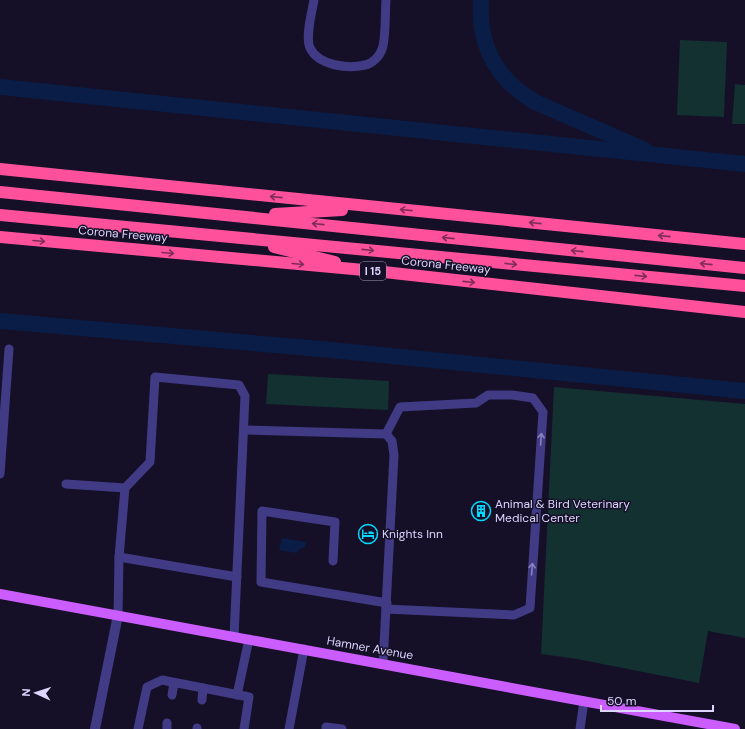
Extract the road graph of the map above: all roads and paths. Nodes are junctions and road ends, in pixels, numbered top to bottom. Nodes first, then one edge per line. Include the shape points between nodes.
1 (314, 0) edge
2 (386, 0) edge
3 (0, 169) edge
4 (0, 192) edge
5 (382, 208) junction
6 (0, 215) edge
7 (236, 216) junction
8 (232, 236) junction
9 (0, 237) edge
10 (745, 244) edge
11 (745, 268) edge
12 (375, 271) junction
13 (745, 286) edge
14 (745, 312) edge
15 (9, 349) dead end
16 (244, 430) junction
17 (386, 434) junction
18 (0, 474) edge
19 (66, 484) dead end
20 (125, 488) junction
21 (119, 557) junction
22 (333, 561) dead end
23 (237, 576) junction
24 (0, 594) edge
25 (386, 606) junction
26 (118, 615) junction
27 (234, 637) junction
28 (249, 639) junction
29 (304, 649) junction
30 (383, 664) junction
31 (174, 683) junction
32 (203, 688) junction
33 (172, 695) dead end
34 (237, 695) junction
35 (202, 700) dead end
36 (584, 701) junction
37 (95, 729) edge
38 (138, 729) edge
39 (244, 729) edge
40 (289, 729) edge
41 (326, 729) edge
42 (342, 729) edge
43 (580, 729) edge
44 (736, 729) edge

1 - 2 lane via 309,26 310,48 319,60 332,65 346,66 366,65 376,59 383,48
5 -> 3 highway
4 - 7 highway
5 - 7 highway
10 -> 5 highway
6 - 8 highway
11 -> 7 highway
8 - 12 highway, I 15
8 -> 13 highway
9 -> 12 highway, Corona Freeway / I 15
12 -> 14 highway, Corona Freeway / I 15
15 - 18 lane
16 - 17 lane
16 - 20 lane via 245,396 239,385 155,377 150,462
16 - 23 lane
17 - 25 lane via 392,441 394,454
25 -> 17 lane via 514,615 530,608 543,412 533,398 512,395 488,395 476,403 400,407
19 - 20 lane
20 - 21 lane
21 - 23 lane
21 - 26 lane
22 - 25 lane via 335,522 262,512 261,582
23 - 27 lane
24 - 26 main road, Hamner Avenue
25 - 30 lane
26 - 27 main road, Hamner Avenue
26 - 37 street
27 - 28 main road, Hamner Avenue
28 - 29 main road, Hamner Avenue
28 - 34 lane
29 - 30 main road, Hamner Avenue
29 - 40 lane
30 - 36 main road, Hamner Avenue
31 - 32 lane
31 - 33 lane
31 - 38 lane via 162,680 147,687
32 - 34 lane
32 - 35 lane
34 - 39 lane via 249,697
36 - 43 lane
36 - 44 main road, Hamner Avenue
41 - 42 lane via 326,726

